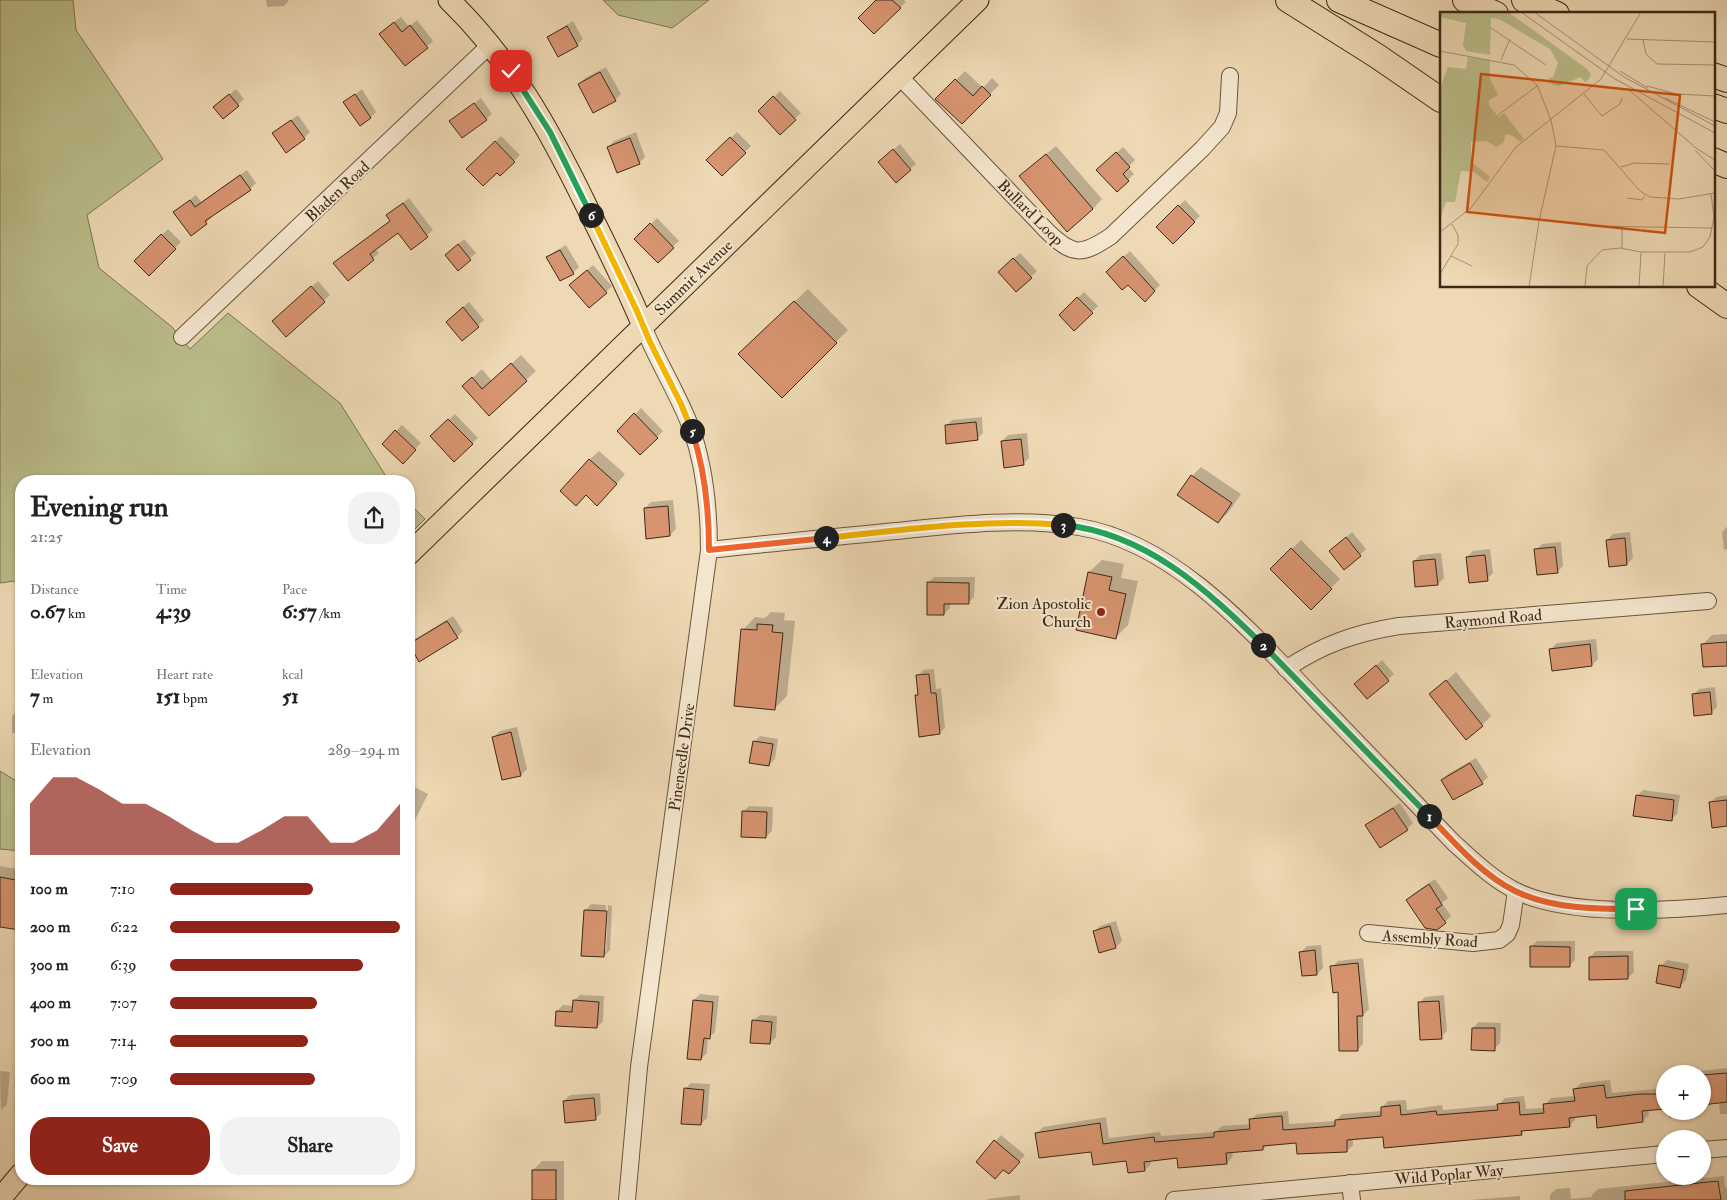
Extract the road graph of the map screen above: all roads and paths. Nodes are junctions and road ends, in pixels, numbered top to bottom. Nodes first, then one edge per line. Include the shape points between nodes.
1 (449, 0) edge
2 (978, 0) edge
3 (1288, 0) edge
4 (1339, 0) edge
5 (1465, 0) edge
6 (1524, 0) edge
7 (1492, 12) edge
8 (1552, 12) edge
9 (491, 44) junction
10 (1440, 45) edge
11 (1714, 75) edge
12 (1230, 76) dead end
13 (900, 77) junction
14 (1727, 80) edge
15 (1440, 99) edge
16 (1714, 106) edge
17 (1727, 111) edge
18 (1714, 160) edge
19 (1727, 166) edge
20 (643, 326) junction
21 (182, 337) dead end
22 (415, 548) edge
23 (709, 550) junction
24 (1708, 601) dead end
25 (1286, 668) junction
26 (1516, 891) junction
27 (1727, 905) edge
28 (1368, 933) dead end
29 (1727, 1148) edge
30 (1711, 1149) edge
31 (1656, 1155) edge
32 (15, 1181) edge
33 (1350, 1183) junction
34 (0, 1199) edge
35 (628, 1200) edge
36 (1174, 1200) edge
37 (1352, 1200) edge

1 - 9 main road
2 - 13 main road, Summit Avenue
3 - 15 highway
4 - 10 highway
5 - 7 highway
6 - 8 highway
9 - 20 main road via 550,132
9 - 21 street, Bladen Road
11 - 14 highway
12 - 13 street, Bullard Loop via 1228,113 1222,127 1202,150 1111,236 1096,246 1075,251 1062,245 1047,231
13 - 20 main road, Summit Avenue
16 - 17 highway
18 - 19 highway
20 - 22 main road, Summit Avenue
20 - 23 street, Pineneedle Drive via 683,410 699,453 707,501
23 - 25 street via 928,528 1022,523 1079,527 1128,541 1171,565 1214,599
23 - 35 street, Pineneedle Drive via 639,1067
24 - 25 street, Raymond Road via 1372,630 1325,646
25 - 26 street via 1454,843 1489,874
26 - 27 street via 1546,901 1584,907 1671,909
26 - 28 street, Assembly Road via 1511,925 1507,934 1498,940 1473,943
29 - 30 street
31 - 33 street, Wild Poplar Way
32 - 34 main road
33 - 36 street, Wild Poplar Way
33 - 37 street

